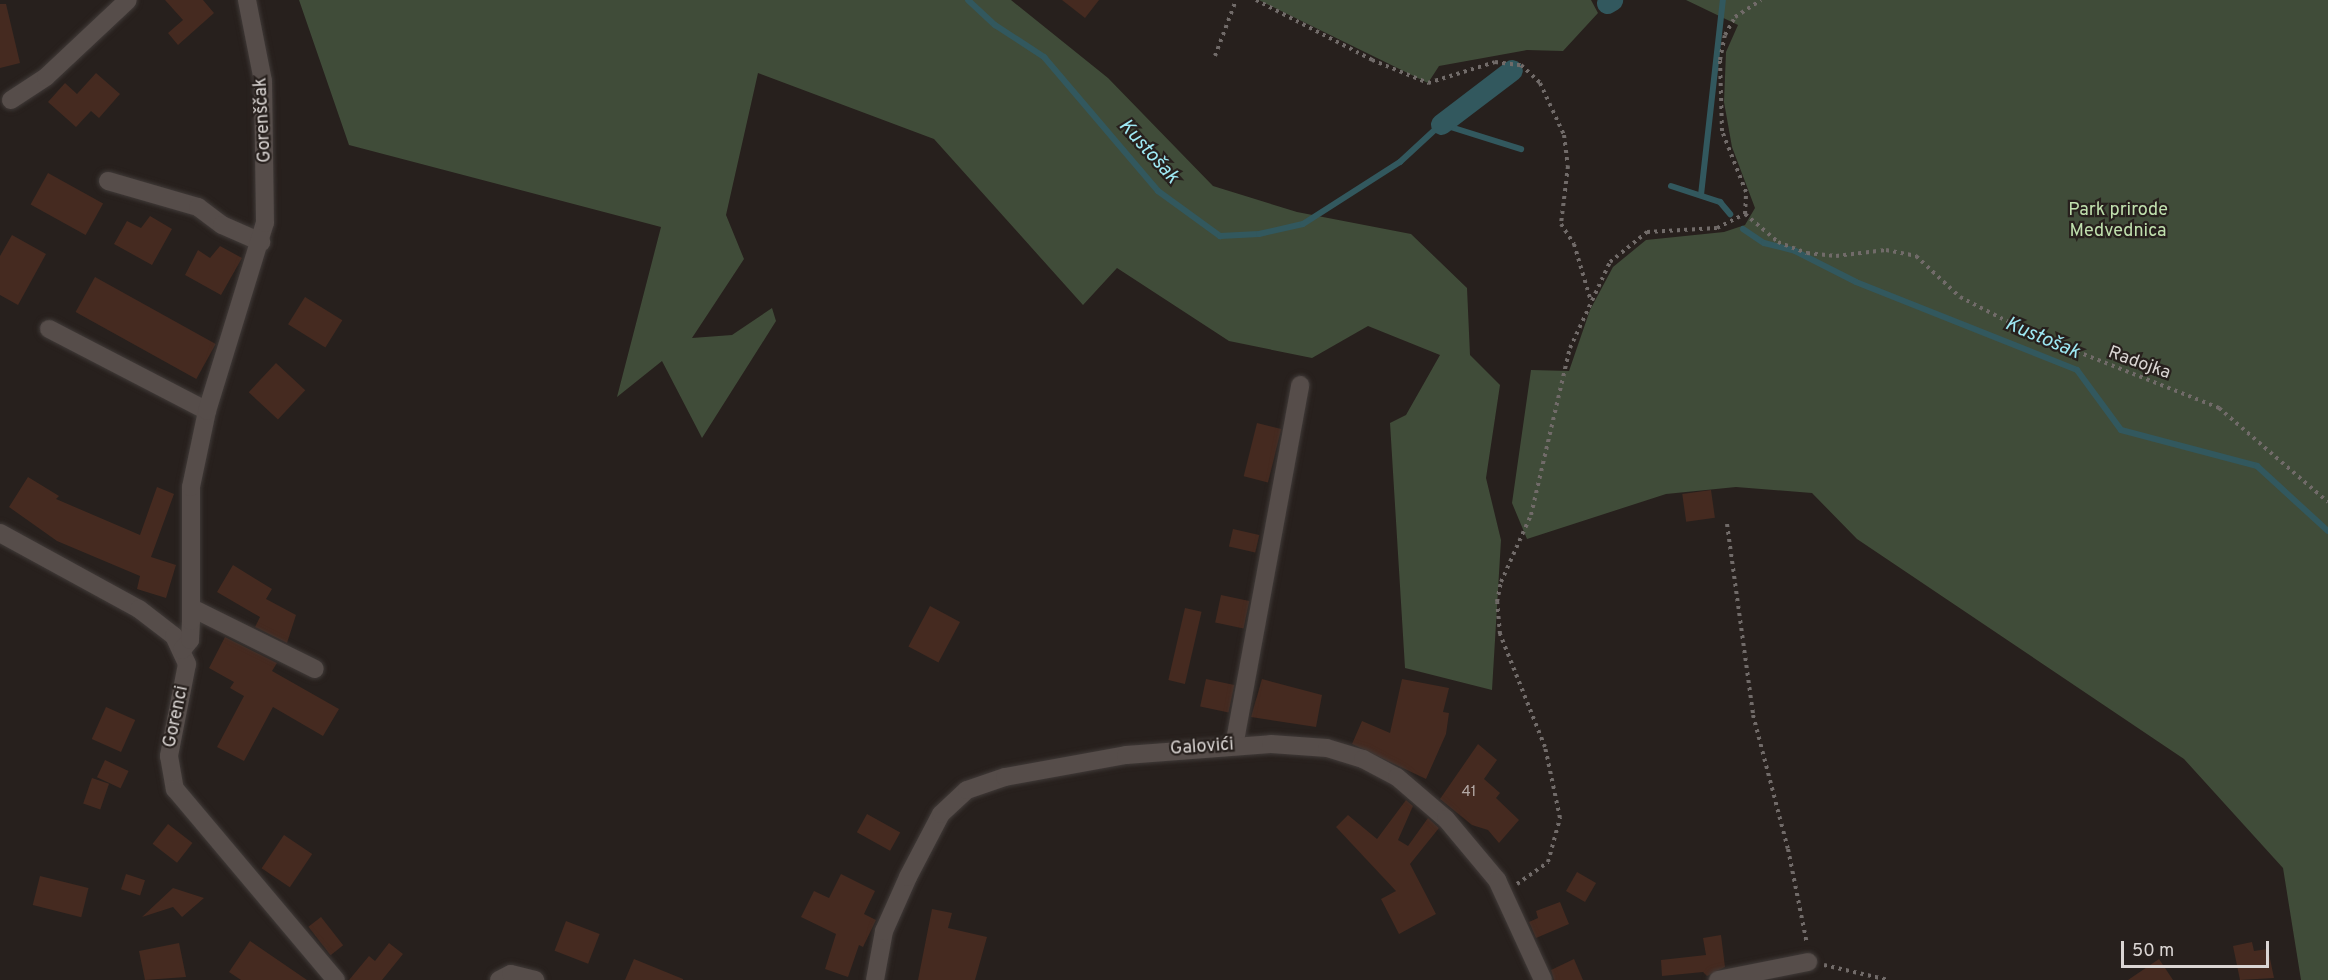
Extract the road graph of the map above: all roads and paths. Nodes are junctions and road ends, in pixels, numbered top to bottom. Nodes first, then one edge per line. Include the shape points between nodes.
1 (128, 0) edge
2 (247, 0) edge
3 (1236, 0) edge
4 (1256, 0) edge
5 (1761, 0) edge
6 (1215, 56) dead end
7 (11, 100) dead end
8 (108, 180) dead end
9 (1745, 214) junction
10 (261, 242) junction
11 (1590, 298) junction
12 (50, 329) dead end
13 (1300, 385) dead end
14 (207, 411) junction
15 (2328, 502) edge
16 (1727, 524) dead end
17 (0, 533) edge
18 (192, 608) junction
19 (182, 650) junction
20 (315, 669) dead end
21 (1234, 746) junction
22 (1503, 891) junction
23 (1808, 962) junction
24 (336, 980) edge
25 (499, 980) edge
26 (535, 980) edge
27 (876, 980) edge
28 (1543, 980) edge
29 (1718, 980) edge
30 (1888, 980) edge

1 - 7 street via 46,77
2 - 10 street, Gorenščak via 263,91 267,172
3 - 6 path
4 - 11 path via 1361,55 1428,83 1496,62 1521,65 1540,83 1564,135 1568,166 1561,224 1574,244
5 - 9 path via 1735,17 1725,35 1720,60 1722,131 1746,192
8 - 10 street via 198,207 222,225
9 - 11 path via 1742,219 1709,229 1658,230 1637,237 1610,262
9 - 15 path, Radojka via 1778,242 1807,253 1886,250 1916,256 1960,297 2028,332 2219,408
10 - 14 street, Gorenščak
11 - 22 path via 1566,360 1532,515 1499,592 1500,634 1545,747 1560,818 1548,862 1533,876
12 - 14 street
13 - 21 street
14 - 18 street, Gorenščak via 190,501
16 - 23 path via 1753,715 1788,849
17 - 19 street via 139,609 174,636
18 - 19 street, Gorenščak via 190,640
18 - 20 street
19 - 24 street, Gorenci via 185,683 169,756 175,789
21 - 22 street, Galovići via 1327,748 1387,771 1456,828
21 - 27 street, Galovići via 1126,755 1005,777 967,790 941,814 908,877 884,931
22 - 28 street, Galovići
23 - 29 street
23 - 30 path
25 - 26 street via 511,974

